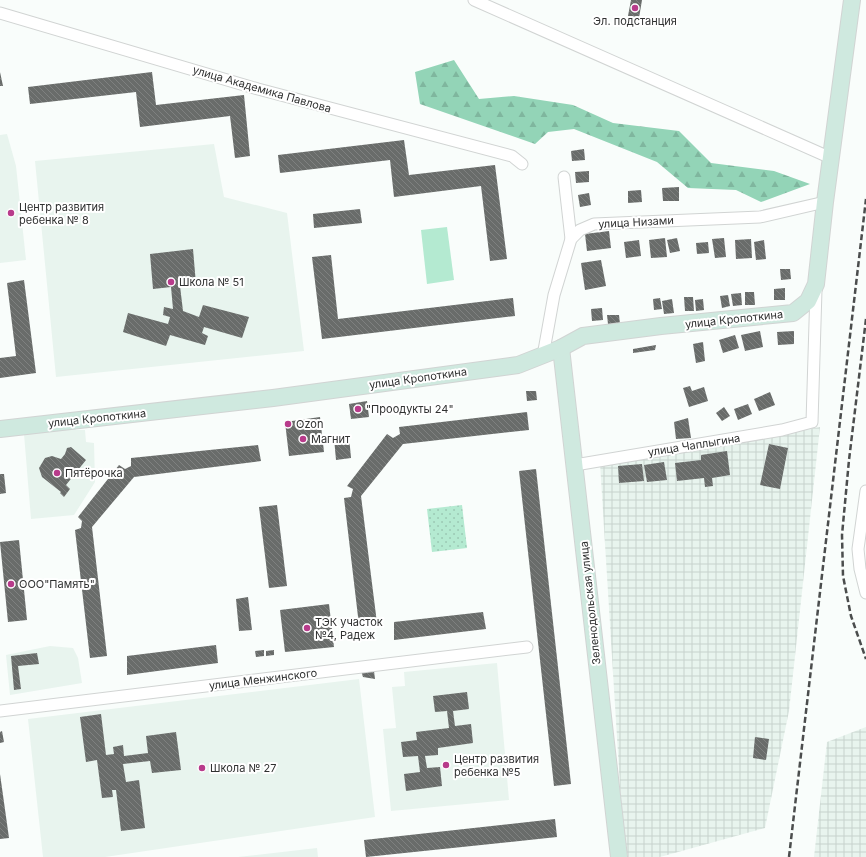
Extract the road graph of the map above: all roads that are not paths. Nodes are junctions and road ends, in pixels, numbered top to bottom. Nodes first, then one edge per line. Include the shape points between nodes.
1 (474, 0) edge
2 (852, 0) edge
3 (0, 13) edge
4 (831, 158) junction
5 (522, 164) dead end
6 (564, 177) dead end
7 (825, 202) junction
8 (571, 239) junction
9 (816, 284) junction
10 (561, 348) junction
11 (543, 356) junction
12 (0, 429) edge
13 (575, 464) junction
14 (866, 491) edge
15 (866, 593) edge
16 (527, 647) dead end
17 (0, 711) edge
18 (619, 857) edge

1 - 4 street
2 - 4 street
3 - 5 street, улица Академика Павлова via 258,89 512,156
4 - 7 street
6 - 8 street
7 - 8 street, улица Низами via 760,217 594,224 580,230
7 - 9 street
8 - 11 street via 554,295
9 - 10 street, улица Кропоткина via 808,301 793,313 584,336
9 - 13 street, улица Чаплыгина via 812,422 782,430
10 - 11 street, улица Кропоткина
10 - 13 street, Зеленодольская улица
11 - 12 street, улица Кропоткина via 510,366 273,398
13 - 18 street, Зеленодольская улица
14 - 15 street via 858,549
16 - 17 street, улица Менжинского

